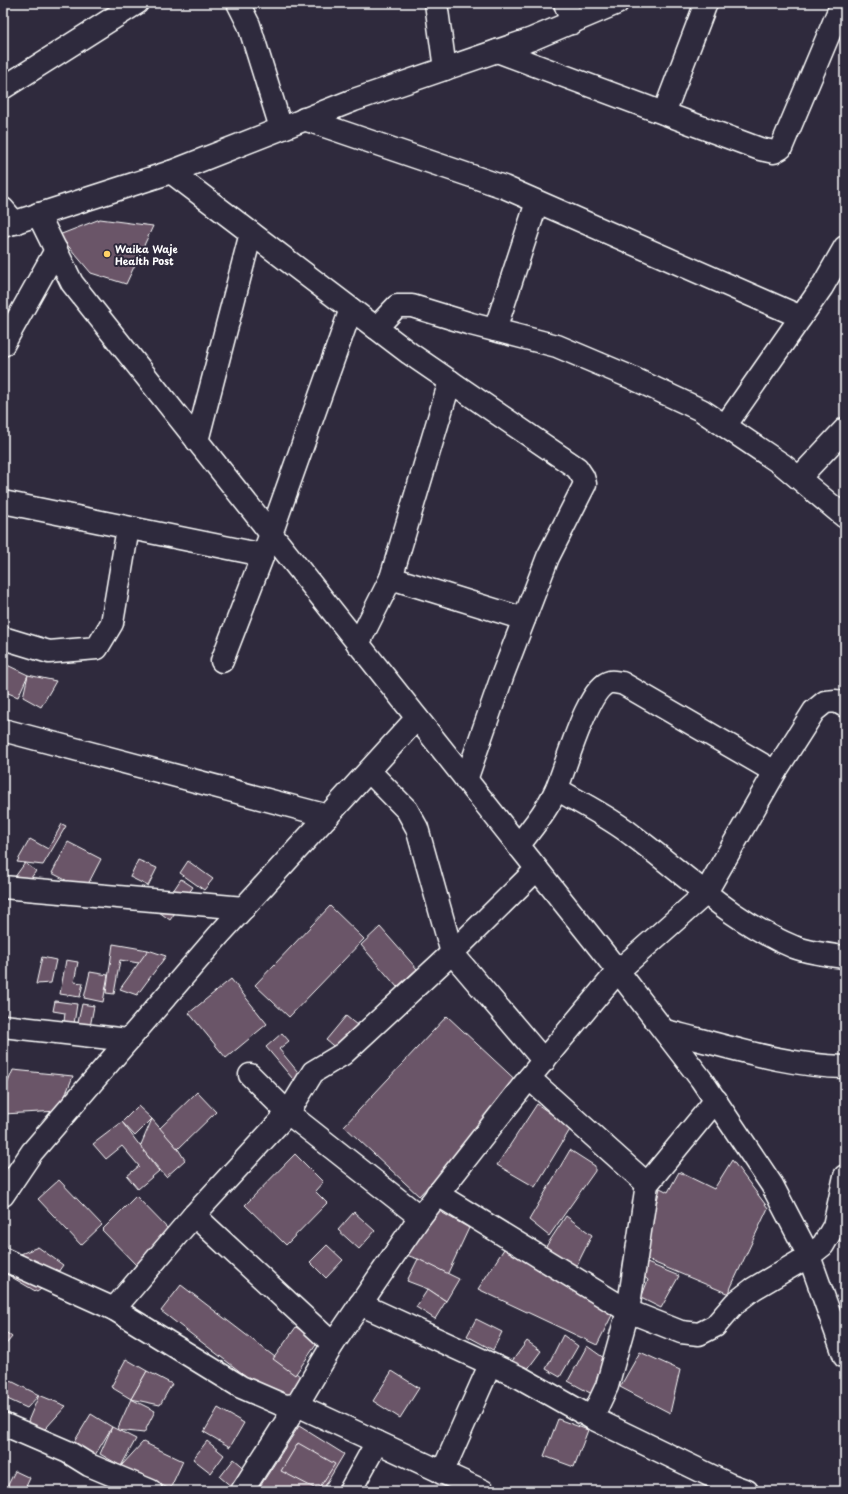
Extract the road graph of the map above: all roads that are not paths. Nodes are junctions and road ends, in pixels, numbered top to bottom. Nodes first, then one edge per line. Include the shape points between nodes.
1 (136, 3) edge
2 (238, 3) edge
3 (436, 3) edge
4 (617, 3) edge
5 (706, 3) edge
6 (842, 3) edge
7 (569, 13) edge
8 (497, 51) junction
9 (445, 68) junction
10 (3, 88) edge
11 (664, 113) junction
12 (304, 120) junction
13 (281, 128) junction
14 (171, 172) junction
15 (538, 202) junction
16 (38, 214) junction
17 (7, 219) edge
18 (251, 233) junction
19 (845, 247) edge
20 (56, 250) junction
21 (350, 309) junction
22 (801, 318) junction
23 (376, 328) junction
24 (495, 330) junction
25 (3, 345) edge
26 (450, 381) junction
27 (725, 426) junction
28 (845, 430) edge
29 (198, 441) junction
30 (799, 478) junction
31 (3, 502) edge
32 (845, 517) edge
33 (128, 528) junction
34 (271, 534) junction
35 (263, 555) junction
36 (391, 578) junction
37 (524, 619) junction
38 (3, 638) edge
39 (358, 644) junction
40 (222, 662) dead end
41 (845, 706) edge
42 (417, 718) junction
43 (3, 730) edge
44 (369, 771) junction
45 (775, 772) junction
46 (466, 780) junction
47 (557, 789) junction
48 (328, 816) junction
49 (518, 846) junction
50 (537, 869) junction
51 (3, 887) edge
52 (705, 894) junction
53 (244, 908) junction
54 (452, 953) junction
55 (845, 957) edge
56 (618, 971) junction
57 (3, 1026) edge
58 (665, 1031) junction
59 (128, 1040) junction
60 (544, 1061) junction
61 (845, 1067) edge
62 (250, 1075) dead end
63 (529, 1078) junction
64 (716, 1100) junction
65 (288, 1113) junction
66 (845, 1176) edge
67 (647, 1184) junction
68 (437, 1194) junction
69 (3, 1195) edge
70 (194, 1215) junction
71 (420, 1217) junction
72 (809, 1256) junction
73 (3, 1259) edge
74 (360, 1304) junction
75 (114, 1310) junction
76 (628, 1311) junction
77 (333, 1344) junction
78 (845, 1357) edge
79 (490, 1365) junction
80 (297, 1405) junction
81 (592, 1418) junction
82 (3, 1424) edge
83 (377, 1442) junction
84 (442, 1472) junction
85 (150, 1491) edge
86 (242, 1491) edge
87 (350, 1491) edge
88 (483, 1491) edge
89 (747, 1491) edge

1 - 10 street
2 - 13 street via 249,25
3 - 9 street
4 - 7 street
5 - 11 street
6 - 11 street via 781,148 774,152 760,149
7 - 8 street
8 - 9 street
8 - 11 street
9 - 12 street
12 - 13 street
12 - 15 street via 504,187
13 - 14 street
14 - 16 street
14 - 18 street
15 - 22 street
15 - 24 street
16 - 17 street
16 - 20 street
18 - 21 street
18 - 29 street
19 - 22 street
20 - 25 street
20 - 29 street via 72,283
21 - 23 street
21 - 34 street
22 - 27 street
23 - 24 street via 397,306 412,306
23 - 26 street
24 - 27 street via 557,346 701,410
26 - 36 street
26 - 37 street via 577,468 583,477 584,484 548,557
27 - 30 street via 783,464
28 - 30 street
29 - 34 street
30 - 32 street
31 - 33 street
33 - 35 street
33 - 38 street via 112,623 97,648 49,652
34 - 35 street
34 - 39 street
35 - 40 street
36 - 37 street
36 - 39 street
37 - 46 street
39 - 42 street
41 - 45 street via 836,701 825,702 814,711
42 - 44 street
42 - 46 street
43 - 48 street
44 - 48 street
44 - 54 street via 407,810 417,828
45 - 47 street via 622,683 610,682 601,687 590,701
45 - 52 street
46 - 49 street
47 - 49 street via 548,806
47 - 52 street via 632,834
48 - 53 street
49 - 50 street
50 - 54 street
50 - 56 street
51 - 53 street
52 - 55 street via 750,924 795,947
52 - 56 street
53 - 59 street
54 - 60 street
54 - 65 street via 343,1054 313,1072
56 - 58 street
56 - 60 street
57 - 59 street
58 - 61 street via 781,1060
58 - 64 street
59 - 69 street via 32,1152
60 - 63 street
62 - 65 street
63 - 67 street
63 - 68 street
64 - 67 street
64 - 72 street via 772,1185
65 - 70 street
65 - 71 street
66 - 72 street via 834,1226 823,1245
67 - 76 street
68 - 71 street
68 - 76 street
70 - 75 street
70 - 77 street
71 - 74 street
72 - 76 street via 753,1289 715,1326 699,1334 680,1332
72 - 78 street
73 - 75 street
74 - 77 street
74 - 79 street
75 - 80 street via 241,1387 285,1406
76 - 81 street via 607,1386
77 - 80 street
79 - 81 street via 521,1378
79 - 84 street
80 - 83 street
80 - 86 street
81 - 89 street
82 - 85 street
83 - 84 street
83 - 87 street
84 - 88 street

